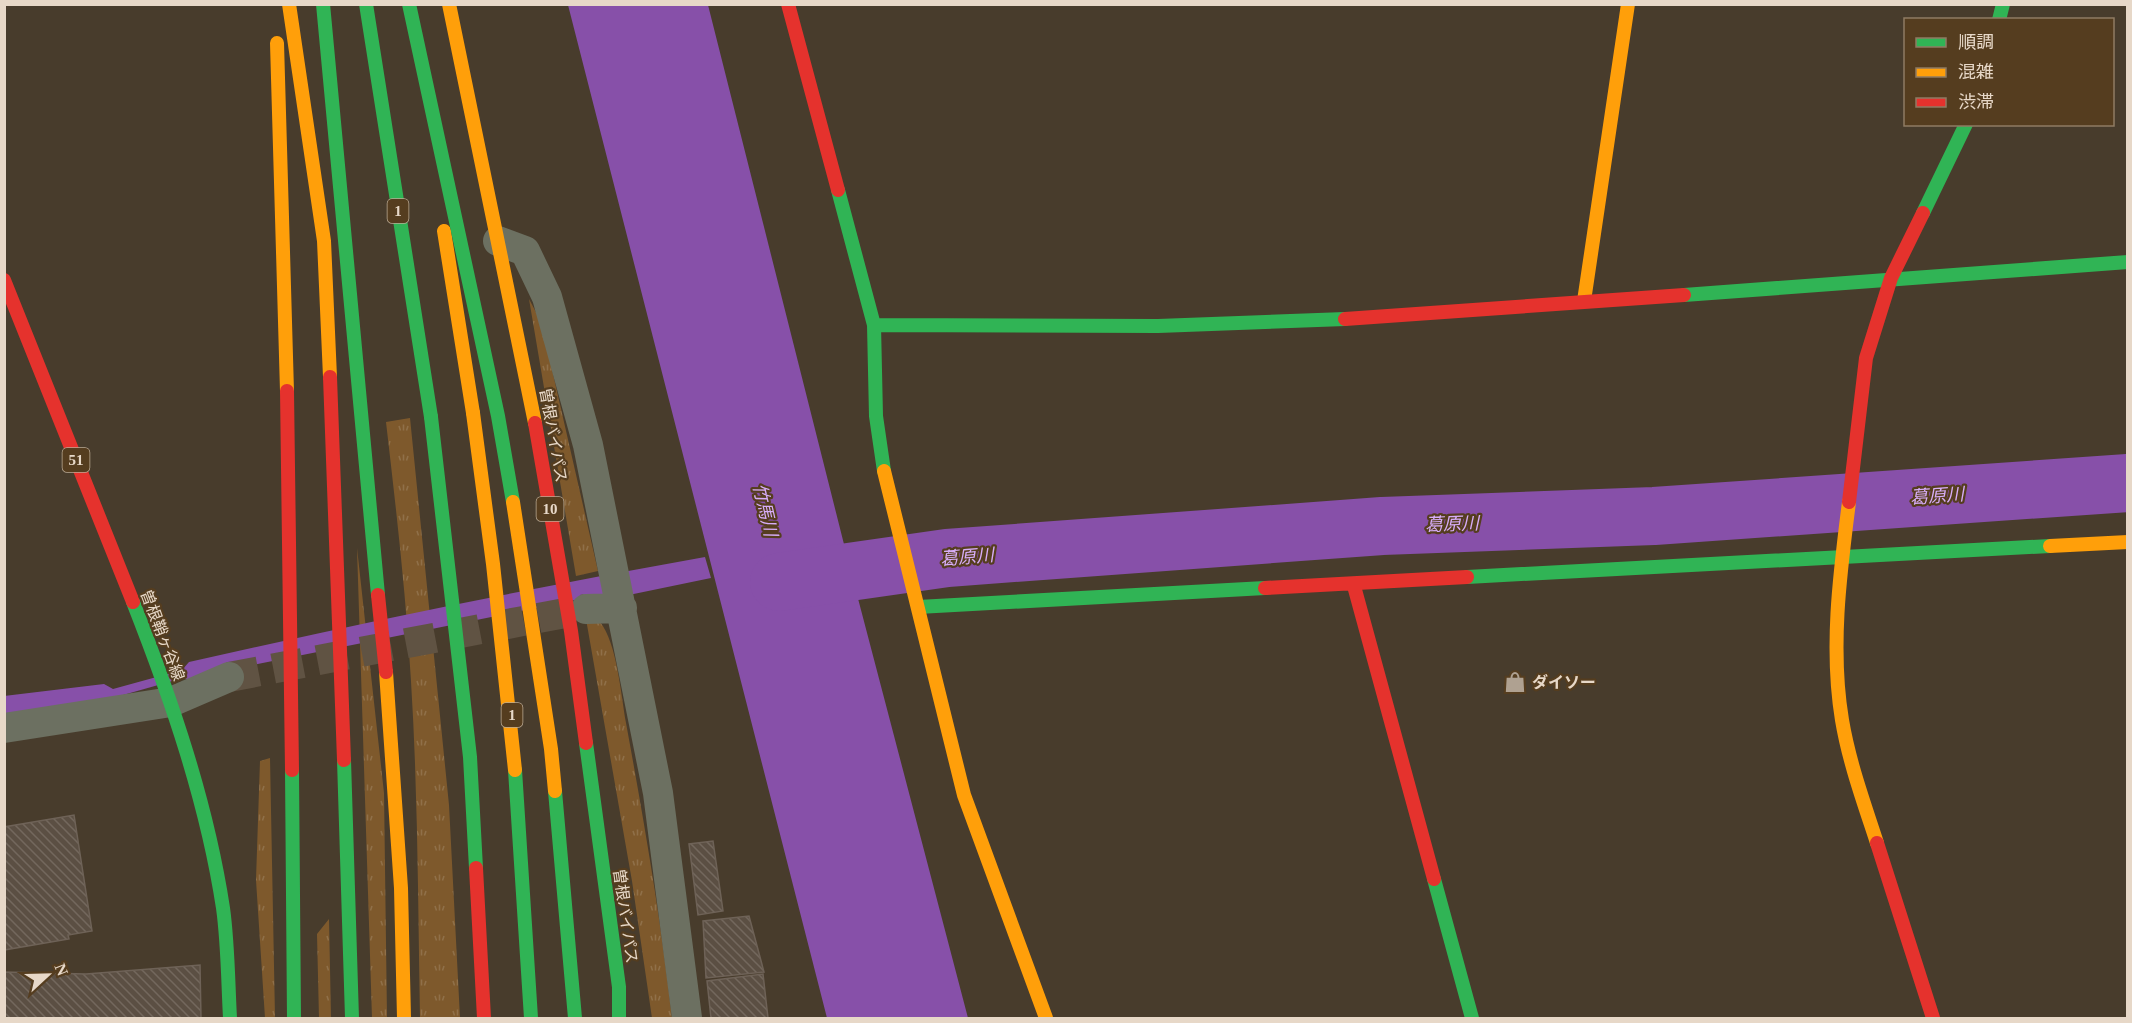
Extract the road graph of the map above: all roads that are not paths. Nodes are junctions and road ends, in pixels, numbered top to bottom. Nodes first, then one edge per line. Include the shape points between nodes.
1 (289, 4) edge
2 (323, 4) edge
3 (366, 4) edge
4 (408, 4) edge
5 (449, 4) edge
6 (788, 4) edge
7 (1628, 4) edge
8 (277, 15) edge
9 (1965, 126) edge
10 (498, 241) junction
11 (2127, 262) edge
12 (1891, 278) junction
13 (4, 280) edge
14 (1584, 301) junction
15 (874, 325) junction
16 (2127, 542) edge
17 (1842, 560) junction
18 (1354, 586) junction
19 (918, 607) junction
20 (621, 608) junction
21 (586, 609) tunnel mouth
22 (229, 677) tunnel mouth
23 (169, 697) junction
24 (4, 728) edge
25 (619, 987) junction
26 (230, 1018) edge
27 (294, 1018) edge
28 (352, 1018) edge
29 (404, 1018) edge
30 (484, 1018) edge
31 (531, 1018) edge
32 (575, 1018) edge
33 (619, 1018) edge
34 (624, 1018) edge
35 (687, 1018) edge
36 (1046, 1018) edge
37 (1472, 1018) edge
38 (1933, 1018) edge

1 - 28 main road via 324,241 338,546
2 - 29 main road, bridge via 399,812
3 - 30 main road, 1, bridge via 452,586 470,757
4 - 31 main road, 1, bridge via 498,584 528,911
4 - 32 main road, bridge via 498,416 524,568 551,748
5 - 10 main road, 曽根バイパス / 10
6 - 15 main road
7 - 14 main road
8 - 27 main road via 290,495
9 - 12 main road
10 - 20 street via 525,251 547,297 588,445
10 - 25 main road, 曽根バイパス / 10 via 571,631
11 - 12 main road
12 - 14 main road
12 - 17 main road via 1866,358
13 - 23 main road, 曽根鞘ヶ谷線 / 51
14 - 15 main road via 1311,322
15 - 19 main road via 876,416 887,491
16 - 17 main road
17 - 18 main road
17 - 38 main road via 1836,656 1842,720 1857,782
18 - 19 main road
18 - 37 main road
19 - 36 main road via 964,795
20 - 21 street
20 - 35 street via 658,793
22 - 23 street
23 - 24 street
23 - 26 main road, 曽根鞘ヶ谷線 / 51 via 206,819 223,910
25 - 33 main road, 曽根バイパス / 10
25 - 34 main road

